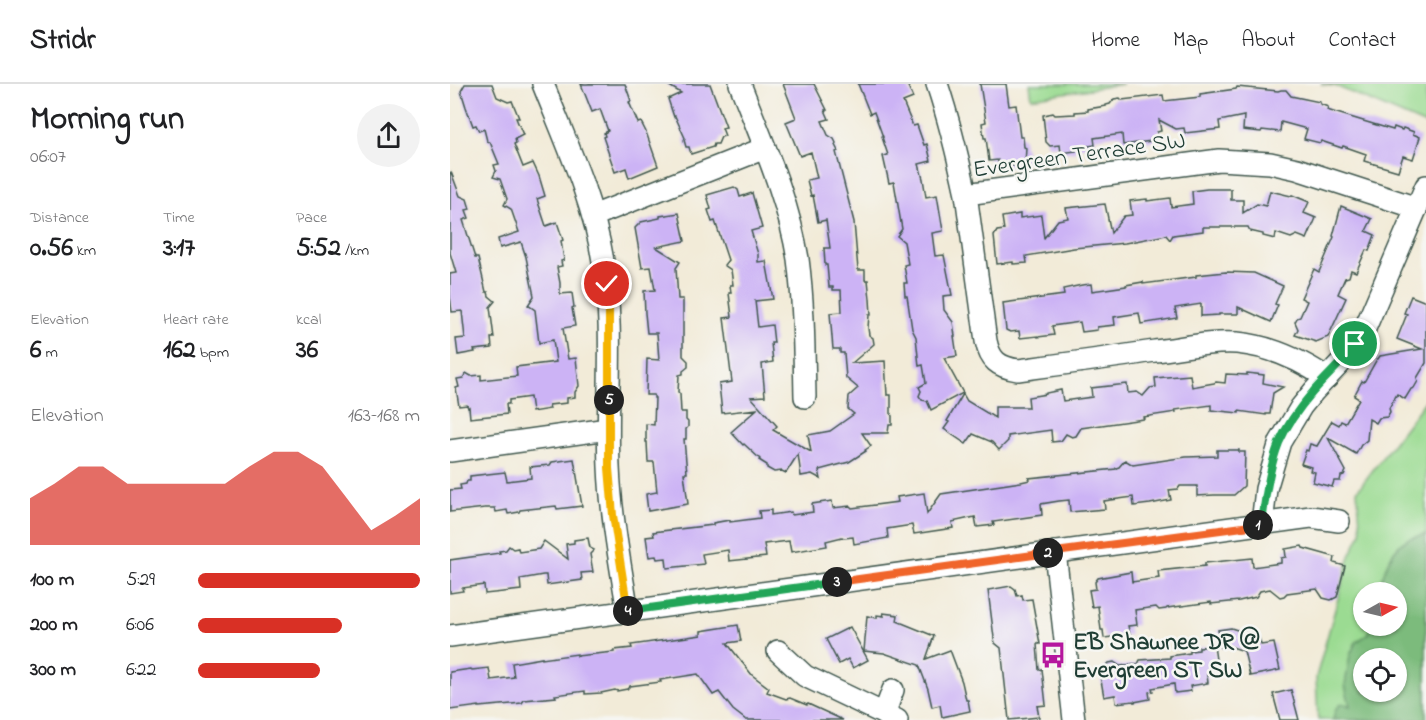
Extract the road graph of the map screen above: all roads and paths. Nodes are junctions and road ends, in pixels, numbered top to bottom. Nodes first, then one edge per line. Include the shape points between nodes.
1 (543, 84) edge
2 (740, 84) edge
3 (937, 84) edge
4 (765, 148) junction
5 (1426, 186) edge
6 (966, 194) junction
7 (1417, 208) junction
8 (593, 216) junction
9 (1327, 378) junction
10 (805, 398) dead end
11 (608, 429) junction
12 (450, 451) edge
13 (1339, 521) dead end
14 (1262, 524) junction
15 (1055, 552) junction
16 (628, 612) junction
17 (450, 636) edge
18 (778, 651) dead end
19 (893, 690) dead end
20 (891, 717) edge
21 (1074, 720) edge

1 - 8 street
2 - 4 street
3 - 6 street
4 - 8 street
4 - 10 street via 798,259
5 - 7 street
6 - 7 street, Evergreen Terrace SW via 1219,160 1245,160 1297,168
6 - 9 street, Evergreen Terrace SW via 986,341 999,365 1018,370 1228,343 1271,350
7 - 9 street via 1363,333
8 - 11 street via 609,312
9 - 14 street via 1301,407 1280,442 1266,489
11 - 12 street
11 - 16 street via 613,515
13 - 14 street via 1311,518
14 - 15 street
15 - 16 street
15 - 21 street
16 - 17 street
18 - 20 street via 805,676
19 - 20 street

